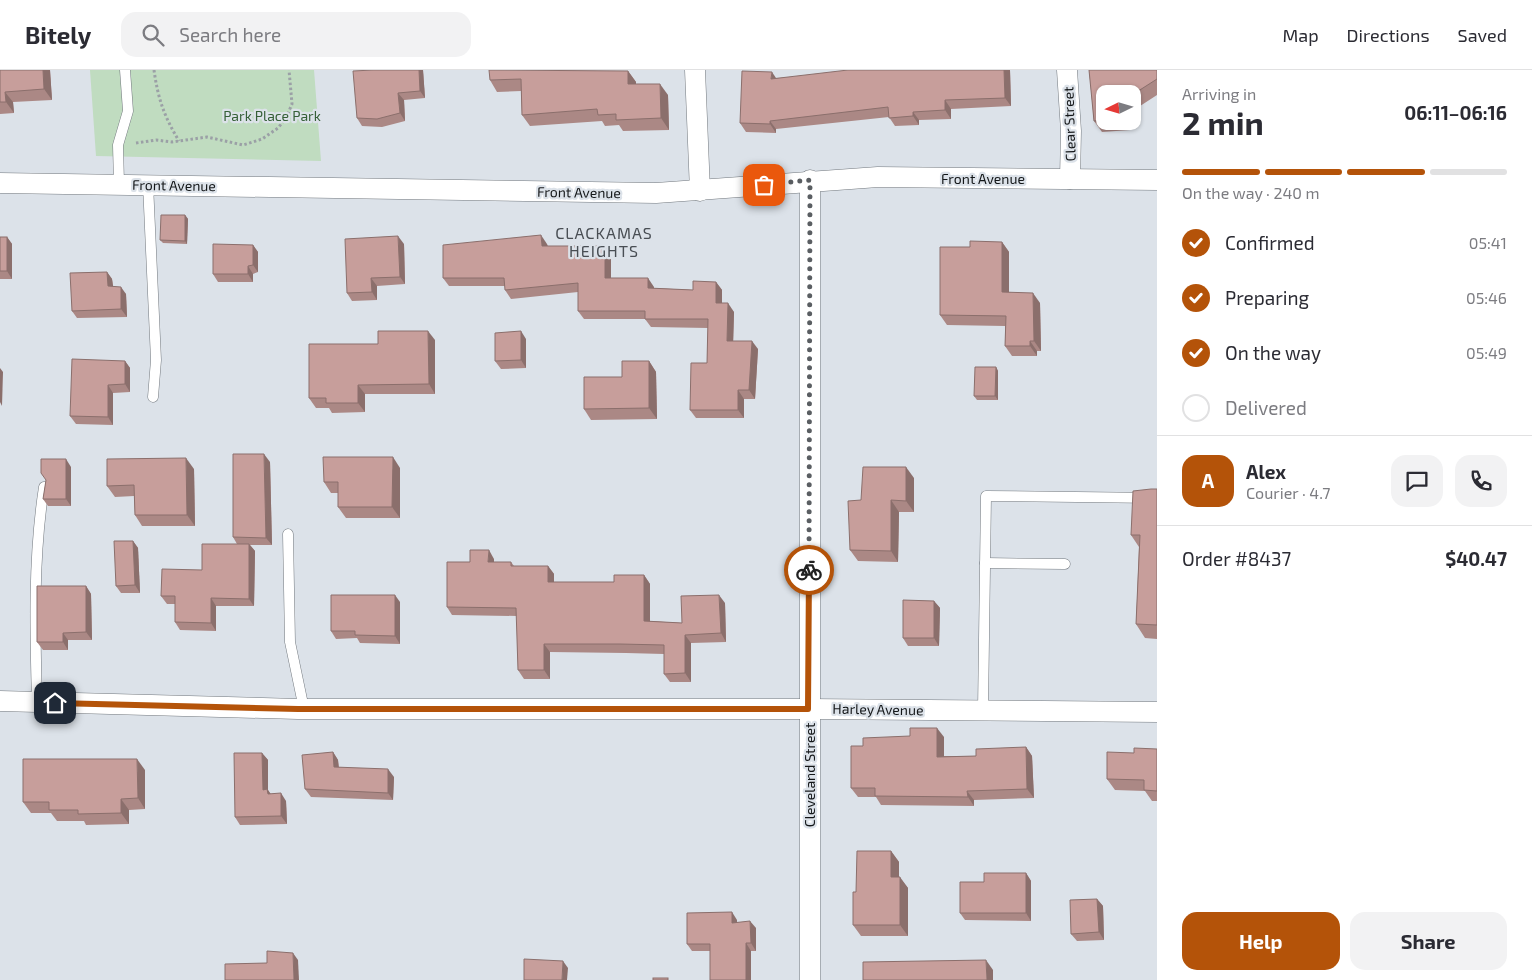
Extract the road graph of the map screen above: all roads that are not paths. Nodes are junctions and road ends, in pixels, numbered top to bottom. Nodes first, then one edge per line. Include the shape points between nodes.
1 (125, 70) edge
2 (695, 70) edge
3 (1067, 70) edge
4 (1070, 178) junction
5 (810, 180) junction
6 (1157, 180) edge
7 (0, 183) edge
8 (119, 184) junction
9 (148, 184) junction
10 (700, 191) junction
11 (153, 397) dead end
12 (44, 487) edge
13 (1157, 498) edge
14 (288, 534) dead end
15 (985, 563) junction
16 (1065, 564) dead end
17 (0, 701) edge
18 (37, 702) junction
19 (304, 709) junction
20 (808, 709) junction
21 (983, 710) junction
22 (1157, 712) edge
23 (810, 980) edge

1 - 8 lane via 128,111 118,145
2 - 10 street
3 - 4 street, Clear Street
4 - 5 street, Front Avenue
4 - 6 street, Front Avenue
5 - 10 street, Front Avenue
5 - 20 street, Cleveland Street
7 - 8 street, Front Avenue
8 - 9 street, Front Avenue
9 - 10 street, Front Avenue via 631,193
9 - 11 lane via 156,360
12 - 18 lane via 38,522
13 - 15 lane via 986,496
14 - 19 lane via 290,642
15 - 16 lane
15 - 21 lane
17 - 18 street, Harley Avenue
18 - 19 street, Harley Avenue
19 - 20 street, Harley Avenue
20 - 21 street, Harley Avenue
20 - 23 street, Cleveland Street
21 - 22 street, Harley Avenue

